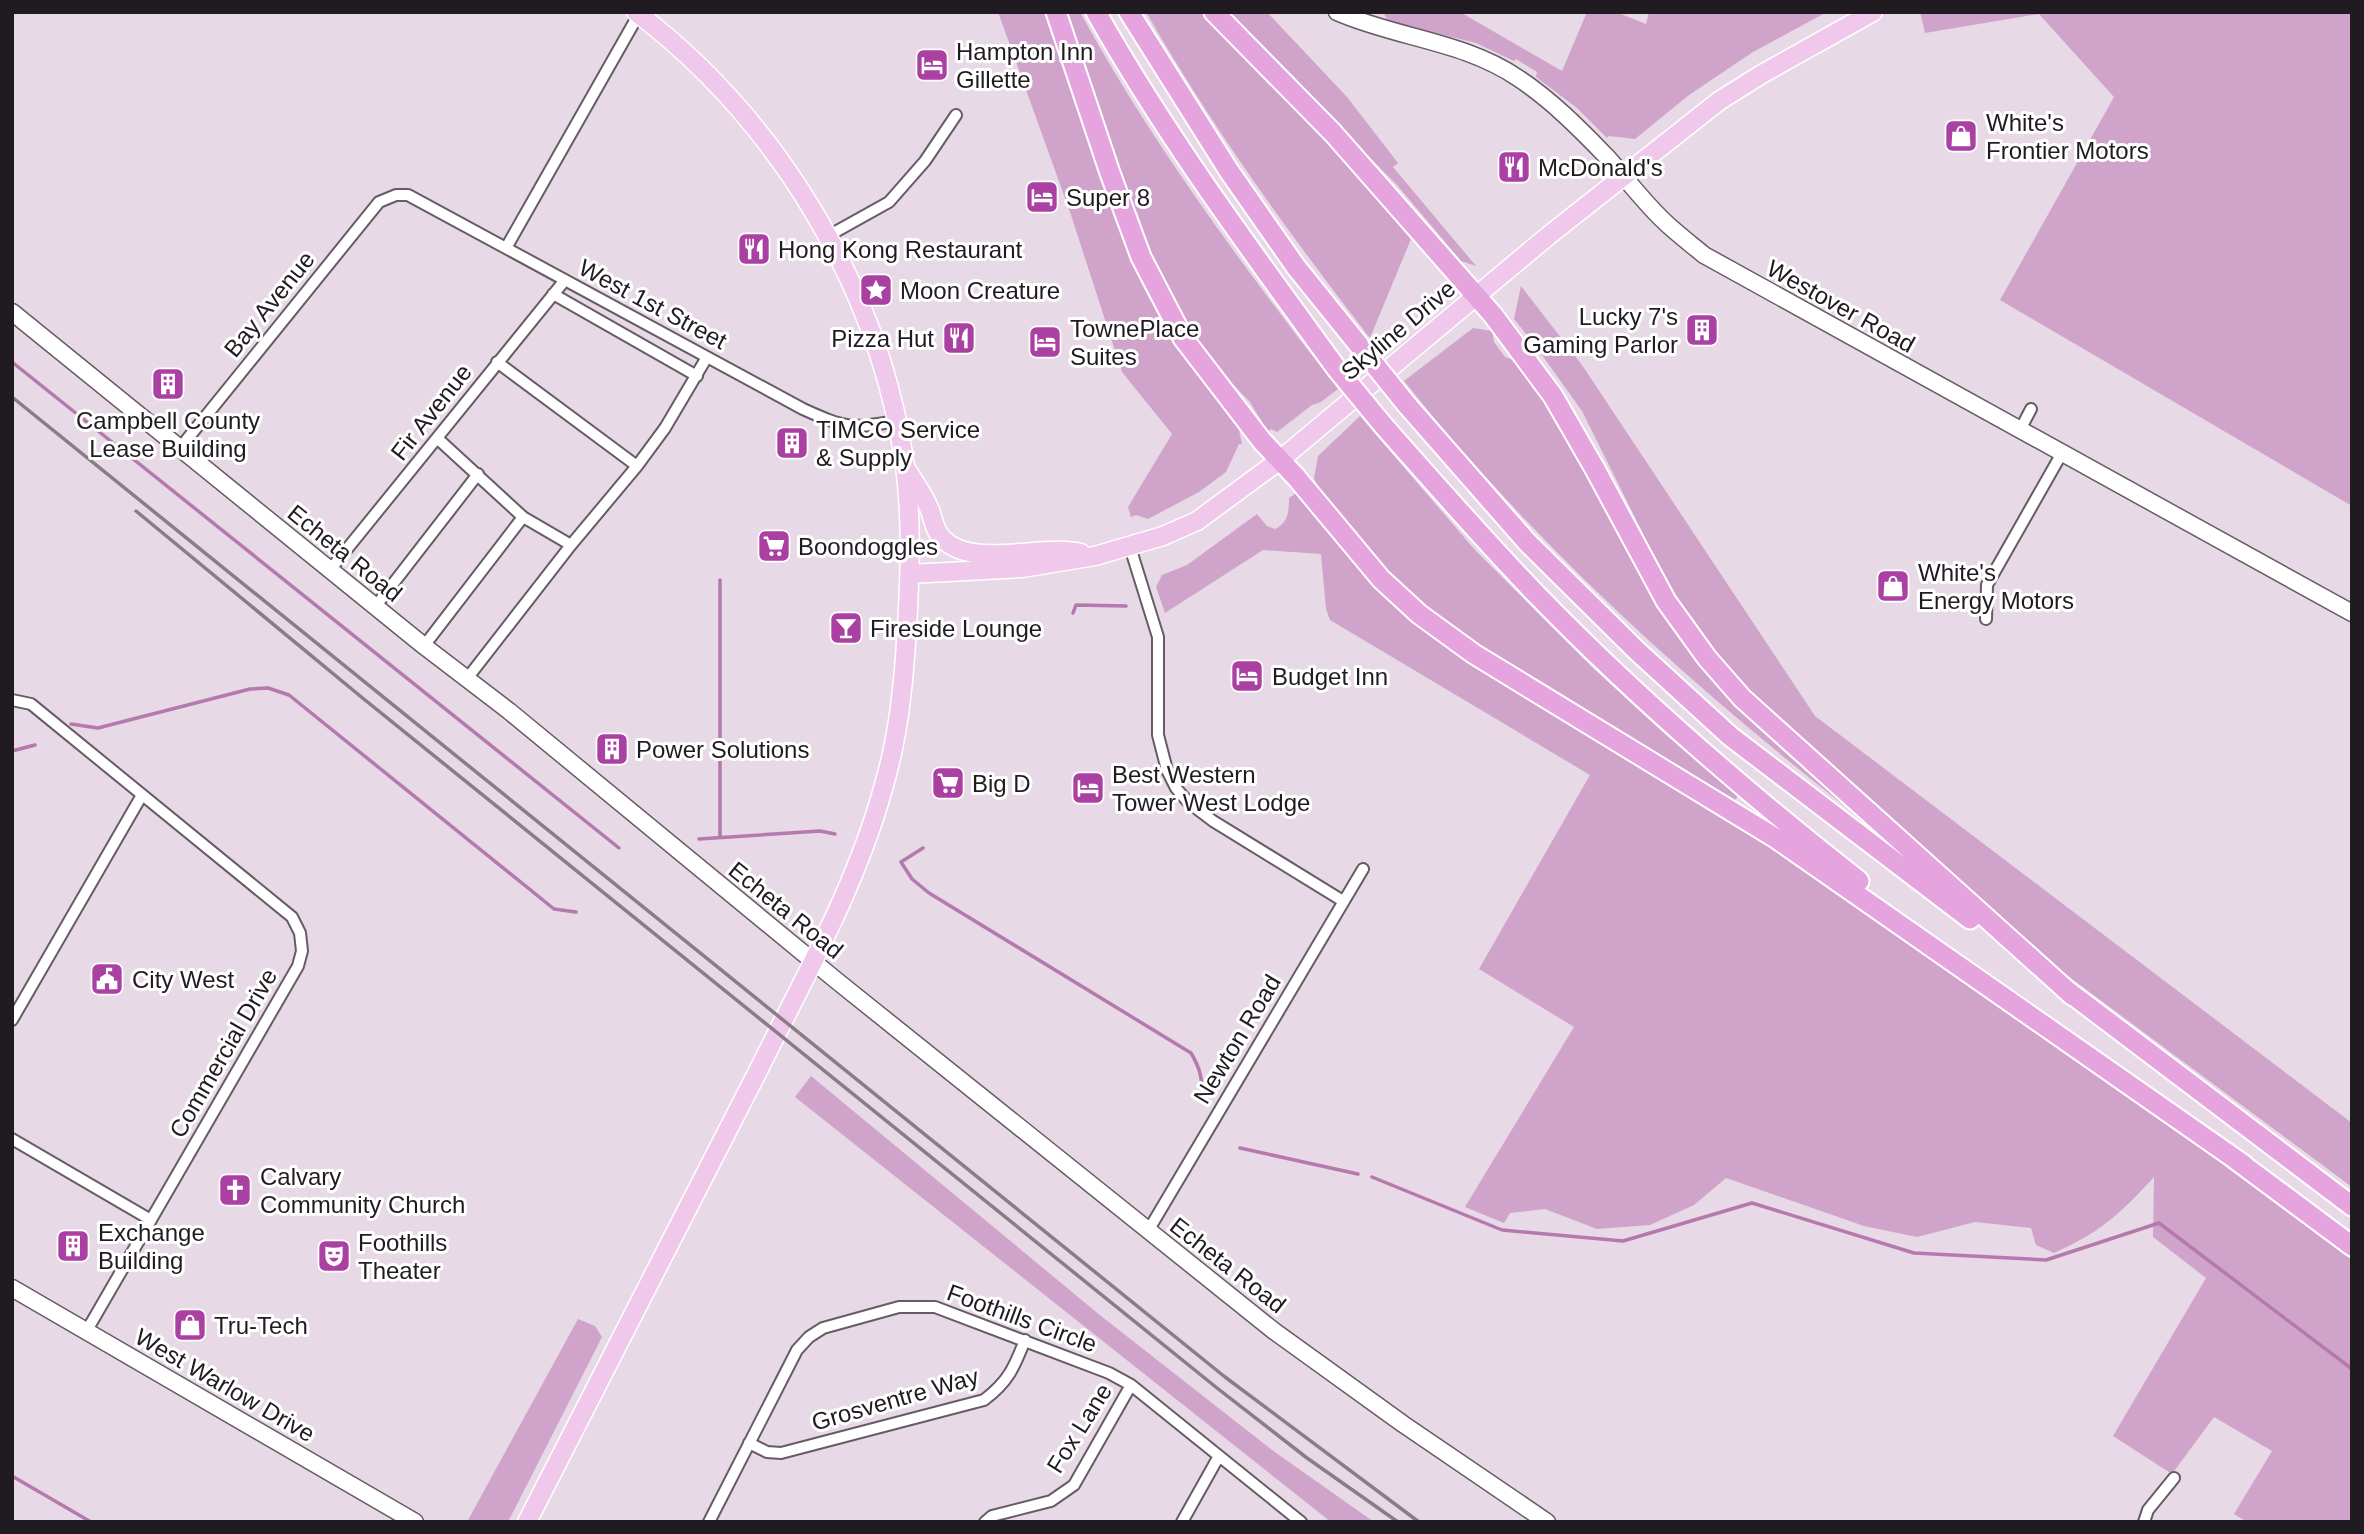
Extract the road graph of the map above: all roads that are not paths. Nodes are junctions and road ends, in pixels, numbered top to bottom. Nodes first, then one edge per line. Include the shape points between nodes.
1 (1056, 12) edge
2 (1096, 12) edge
3 (1129, 12) edge
4 (1214, 12) edge
5 (1337, 12) edge
6 (1873, 12) edge
7 (638, 13) edge
8 (1366, 18) edge
9 (957, 115) dead end
10 (1623, 176) junction
11 (396, 195) joint
12 (828, 236) junction
13 (506, 248) junction
14 (565, 280) junction
15 (553, 294) junction
16 (1476, 297) junction
17 (12, 312) edge
18 (707, 357) junction
19 (497, 362) junction
20 (696, 376) junction
21 (2031, 409) dead end
22 (896, 421) junction
23 (2020, 430) junction
24 (437, 438) junction
25 (180, 448) junction
26 (2062, 453) junction
27 (1280, 460) junction
28 (637, 466) junction
29 (905, 467) junction
30 (478, 474) junction
31 (523, 517) junction
32 (571, 545) junction
33 (1130, 547) junction
34 (1095, 556) junction
35 (330, 570) junction
36 (910, 574) junction
37 (375, 607) junction
38 (2350, 607) edge
39 (1986, 618) dead end
40 (424, 646) junction
41 (466, 680) junction
42 (12, 700) edge
43 (142, 795) junction
44 (1363, 869) dead end
45 (1343, 901) junction
46 (813, 961) junction
47 (2073, 996) junction
48 (12, 1020) edge
49 (12, 1139) edge
50 (2244, 1165) junction
51 (2352, 1206) edge
52 (150, 1220) junction
53 (1148, 1231) junction
54 (2352, 1246) edge
55 (12, 1288) edge
56 (86, 1332) junction
57 (1025, 1340) junction
58 (1131, 1385) junction
59 (749, 1443) junction
60 (1219, 1456) junction
61 (2174, 1478) dead end
62 (415, 1522) edge
63 (527, 1522) edge
64 (709, 1522) edge
65 (985, 1522) edge
66 (1182, 1522) edge
67 (1301, 1522) edge
68 (1547, 1522) edge
69 (2144, 1522) edge

1 - 27 highway via 1142,257 1182,338
2 - 50 highway, bridge via 1199,179 1337,369 1538,596 1683,736 1762,804 1867,888
3 - 47 highway, bridge via 1296,267 1407,405 1527,542 1730,736
4 - 16 highway via 1342,143
5 - 8 street, Westover Road
6 - 10 main road, Skyline Drive via 1719,101
7 - 12 main road via 693,60 758,130
7 - 13 street
8 - 10 street, Westover Road via 1487,61 1517,77 1568,119
9 - 12 street via 889,202
10 - 16 main road, Skyline Drive
10 - 23 street, Westover Road via 1666,224 1704,255
11 - 13 street, West 1st Street via 408,195
11 - 25 street, Bay Avenue via 379,202
12 - 22 main road via 870,332
13 - 14 street, West 1st Street
14 - 15 street, Fir Avenue
14 - 18 street, West 1st Street
15 - 19 street, Fir Avenue
15 - 20 street
16 - 27 main road, Skyline Drive
16 - 47 highway via 1553,396 1666,601 1707,658 1742,698
17 - 25 street, Echeta Road
18 - 20 street
18 - 22 street, West 1st Street via 803,410 842,426
19 - 24 street, Fir Avenue
19 - 28 street
20 - 28 street
21 - 23 street
22 - 29 main road
23 - 26 street, Westover Road
24 - 30 street
24 - 35 street, Fir Avenue
25 - 35 street, Echeta Road
26 - 38 street, Westover Road
26 - 39 street via 1987,585
27 - 33 main road, Skyline Drive via 1198,521
27 - 50 highway via 1381,579 1419,614 1474,654 1777,839
28 - 32 street
29 - 34 main road via 929,507 938,533 953,547 979,553 1066,549
29 - 36 main road
30 - 31 street
30 - 37 street
31 - 32 street
31 - 40 street
32 - 41 street
33 - 34 main road, Skyline Drive
33 - 45 street via 1158,636 1158,735 1176,788 1213,821
34 - 36 main road, Skyline Drive via 1021,568
35 - 37 street, Echeta Road
36 - 46 main road via 904,677 884,785 869,833
37 - 40 street, Echeta Road
40 - 41 street, Echeta Road
41 - 46 street, Echeta Road
42 - 43 street, Commercial Drive via 31,704
43 - 48 street
43 - 52 street, Commercial Drive via 292,917 302,950 298,967
44 - 45 street, Newton Road
45 - 53 street, Newton Road
46 - 53 street, Echeta Road
46 - 63 main road
47 - 51 highway
49 - 52 street
50 - 54 highway
52 - 56 street, Commercial Drive
53 - 68 street, Echeta Road via 1315,1363
55 - 56 street, West Warlow Drive
56 - 62 street, West Warlow Drive
57 - 58 street, Foothills Circle
57 - 59 street, Grosventre Way via 1001,1388 984,1400 781,1453
57 - 59 street, Foothills Circle via 935,1307 899,1307 823,1328 797,1350
58 - 60 street, Foothills Circle
58 - 65 street, Fox Lane via 1074,1485 1051,1500
59 - 64 street, Foothills Circle
60 - 66 street
60 - 67 street, Foothills Circle
61 - 69 street

